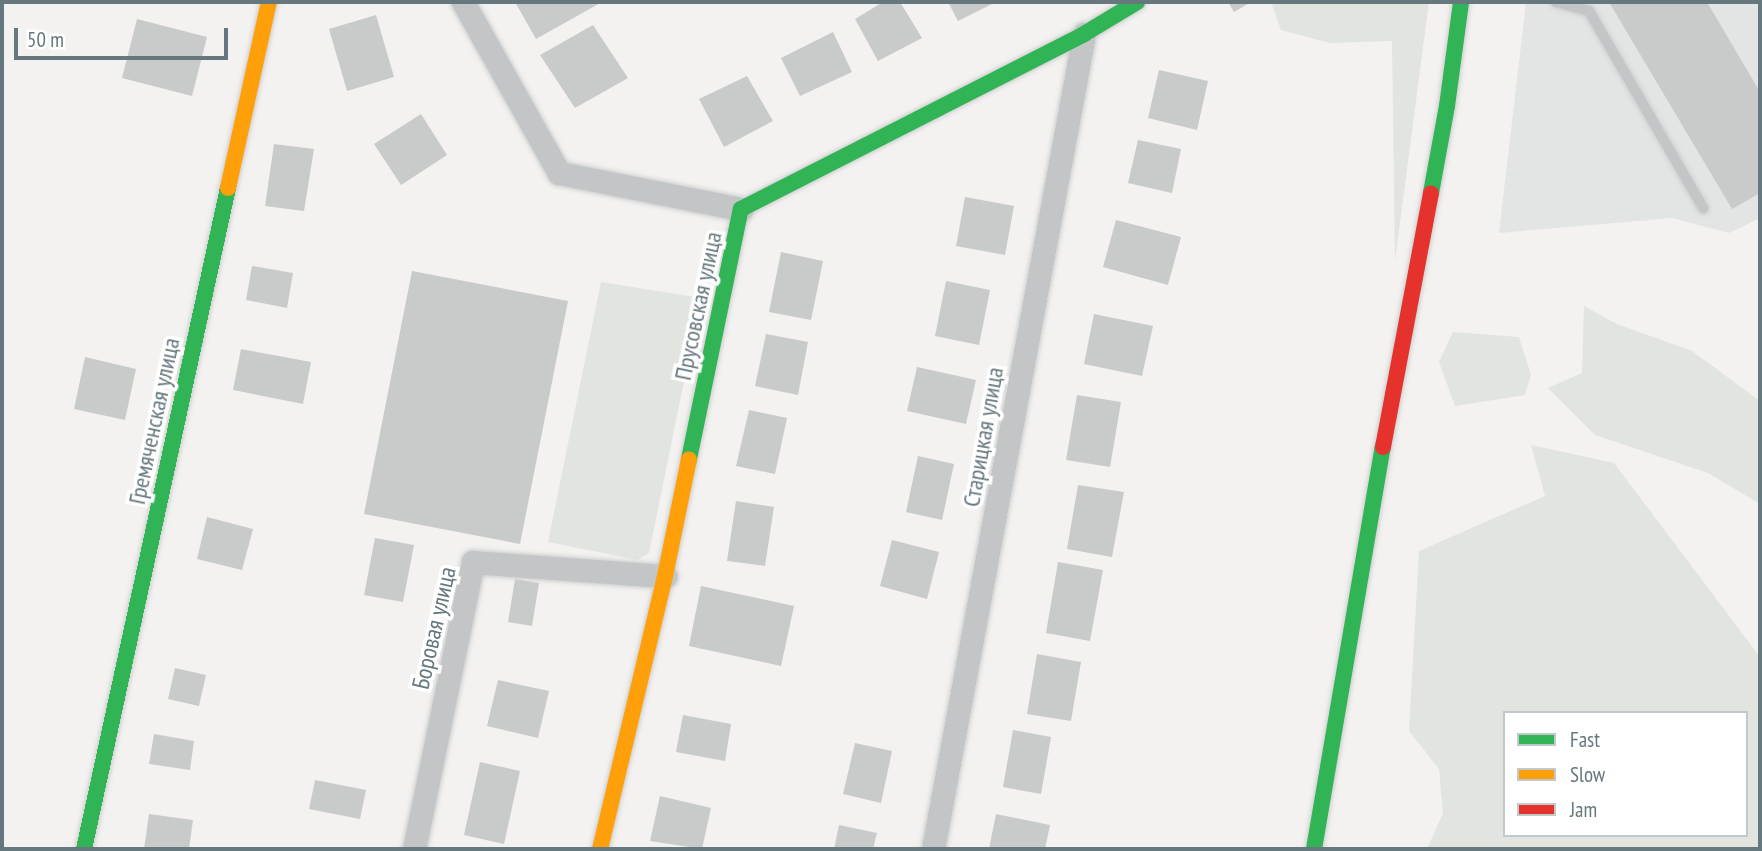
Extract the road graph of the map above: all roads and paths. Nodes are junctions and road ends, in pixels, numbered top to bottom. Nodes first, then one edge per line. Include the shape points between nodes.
1 (269, 2) edge
2 (463, 2) edge
3 (1138, 2) edge
4 (1461, 2) edge
5 (1556, 2) edge
6 (1084, 34) junction
7 (1703, 208) dead end
8 (741, 209) junction
9 (665, 576) junction
10 (84, 849) edge
11 (414, 849) edge
12 (600, 849) edge
13 (933, 849) edge
14 (1314, 849) edge

1 - 10 street, Гремяченская улица
2 - 8 street via 559,173
3 - 6 street, Прусовская улица
4 - 14 street via 1447,106
5 - 7 lane via 1589,11
6 - 8 street, Прусовская улица
6 - 13 street, Старицкая улица
8 - 9 street, Прусовская улица
9 - 11 street, Боровая улица via 473,562
9 - 12 street, Прусовская улица

